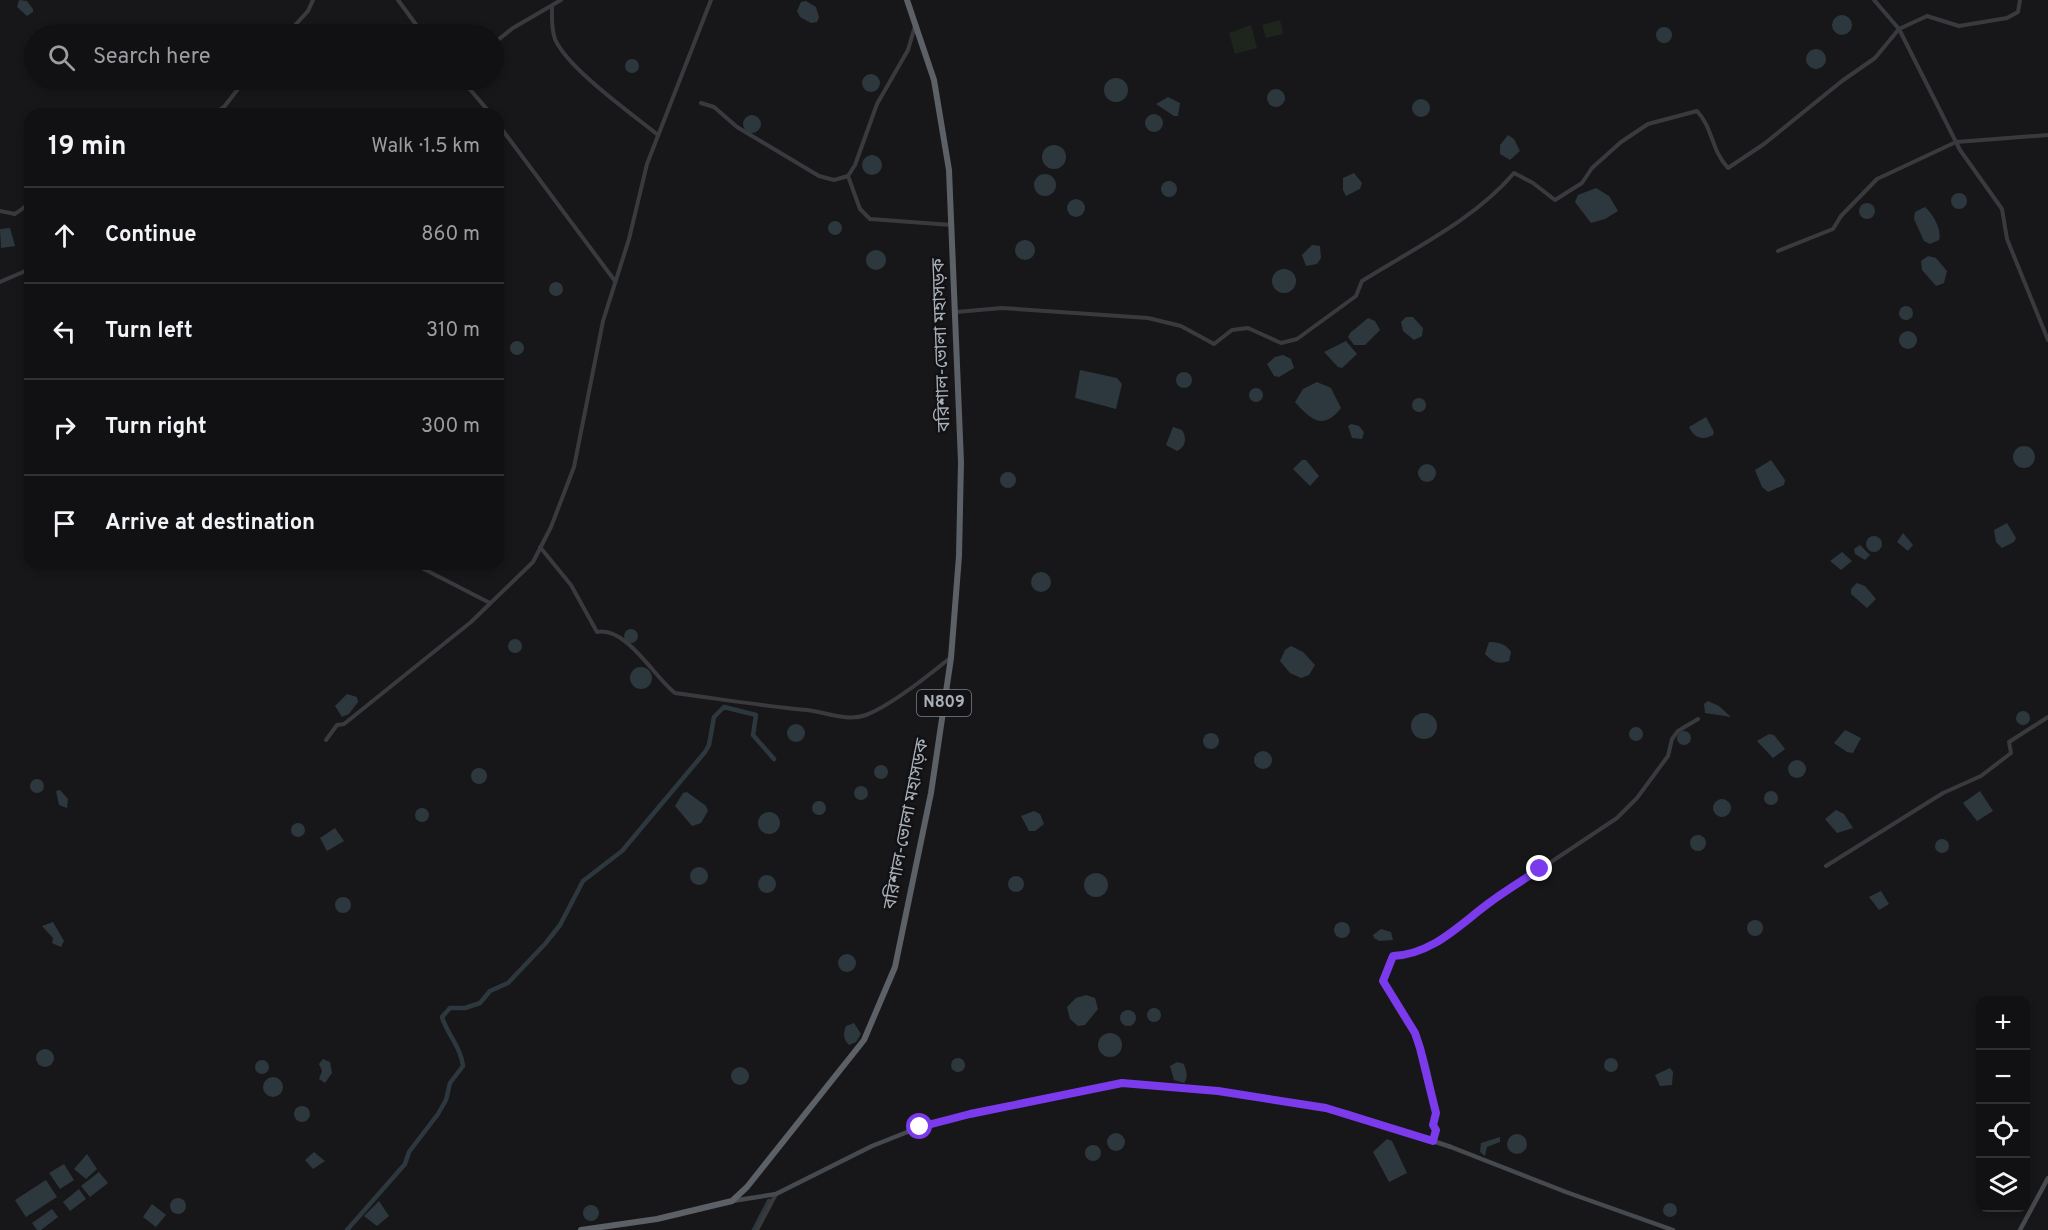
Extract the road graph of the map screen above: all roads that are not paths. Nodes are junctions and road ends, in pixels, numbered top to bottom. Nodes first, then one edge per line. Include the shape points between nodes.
1 (313, 0) edge
2 (398, 0) edge
3 (561, 0) edge
4 (711, 0) edge
5 (907, 0) edge
6 (1874, 0) edge
7 (2020, 0) edge
8 (552, 6) junction
9 (296, 24) edge
10 (416, 24) edge
11 (916, 26) junction
12 (1899, 29) junction
13 (504, 35) edge
14 (237, 90) edge
15 (471, 90) edge
16 (701, 103) dead end
17 (222, 108) edge
18 (486, 108) edge
19 (504, 132) edge
20 (658, 135) junction
21 (2048, 135) edge
22 (1956, 142) junction
23 (848, 176) junction
24 (24, 207) edge
25 (0, 211) edge
26 (952, 225) junction
27 (1778, 250) dead end
28 (24, 272) edge
29 (0, 282) edge
30 (615, 282) junction
31 (956, 312) junction
32 (2048, 340) edge
33 (540, 548) junction
34 (426, 570) edge
35 (490, 603) junction
36 (951, 658) junction
37 (2048, 717) edge
38 (1698, 719) dead end
39 (326, 740) dead end
40 (1826, 866) dead end
41 (1433, 1141) junction
42 (2048, 1178) edge
43 (776, 1194) junction
44 (732, 1201) junction
45 (581, 1230) edge
46 (757, 1230) edge
47 (1673, 1230) edge
48 (2020, 1230) edge

1 - 9 street
2 - 10 street
3 - 8 street
4 - 20 street
5 - 11 highway, বরিশাল-ভোলা মহাসড়ক / N809
6 - 12 street
7 - 12 street via 2018,12 2007,18 1959,26 1927,16
8 - 13 street
8 - 20 street via 556,42 584,72
11 - 23 street via 908,50 877,104
11 - 26 highway, বরিশাল-ভোলা মহাসড়ক / N809 via 934,80 949,170
12 - 22 street
12 - 31 street via 1875,58 1728,168 1718,157 1706,120 1697,111 1648,124 1599,161 1582,183 1555,200 1514,173 1458,222 1362,281 1356,296 1298,339 1281,342 1248,328 1232,330 1214,344 1181,326 1148,318 1002,308
14 - 17 street
15 - 18 street
16 - 23 street via 714,107 737,127 819,176 834,180
19 - 30 street
20 - 30 street
21 - 22 street
22 - 27 street via 1877,179 1833,229
22 - 32 street via 2002,209 2007,239
23 - 26 street via 860,209 870,219
24 - 25 street via 15,214
26 - 31 highway, বরিশাল-ভোলা মহাসড়ক / N809
28 - 29 street
30 - 33 street via 603,321 574,467
31 - 36 highway, বরিশাল-ভোলা মহাসড়ক / N809 via 961,462
33 - 35 street via 533,562
33 - 36 street via 571,585 597,632 614,634 675,693 810,710 836,717 865,715 918,684
34 - 35 street
35 - 39 street via 344,724 337,725
36 - 44 highway, বরিশাল-ভোলা মহাসড়ক / N809 via 932,793 895,967 864,1040
37 - 40 street via 2008,742 2011,753 2001,764 1943,793
38 - 41 street via 1678,731 1668,756 1623,813 1488,904 1452,934 1393,956 1387,965 1383,981 1415,1033 1426,1069 1436,1113
41 - 43 main road via 1326,1108 1218,1091 1122,1083 920,1127 872,1146
41 - 47 main road
42 - 48 main road
43 - 44 main road
43 - 46 street
44 - 45 highway via 657,1219

